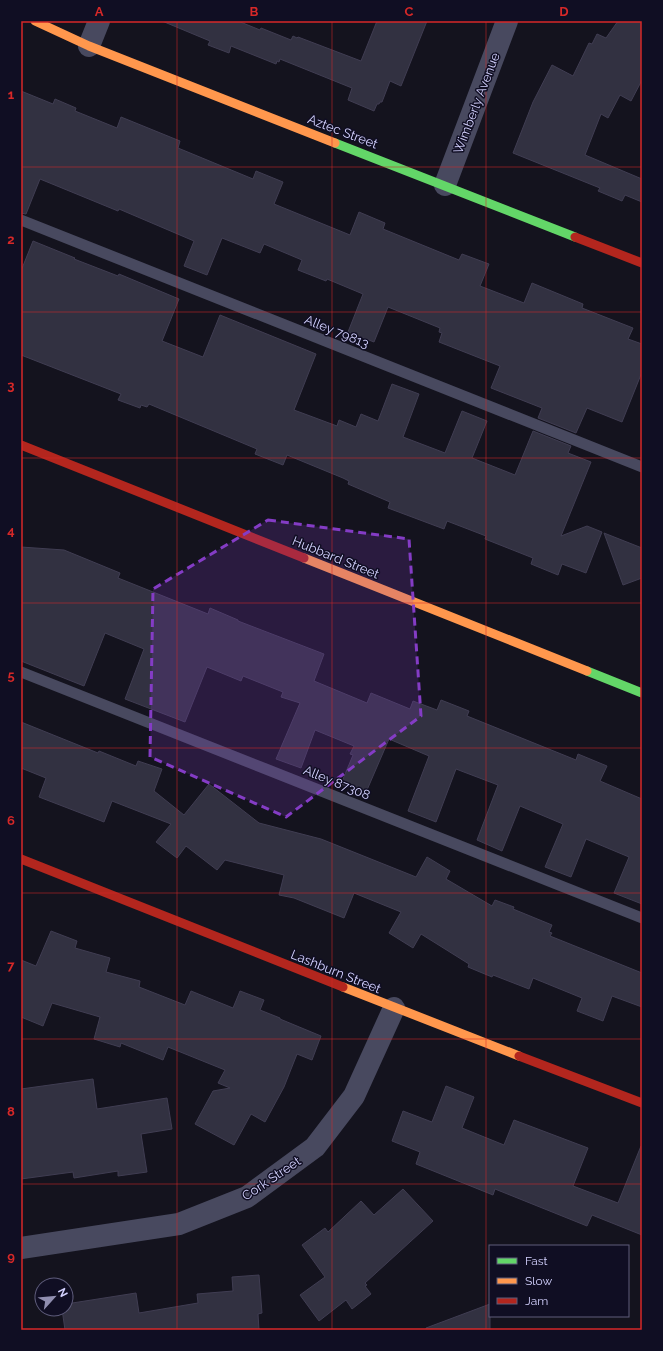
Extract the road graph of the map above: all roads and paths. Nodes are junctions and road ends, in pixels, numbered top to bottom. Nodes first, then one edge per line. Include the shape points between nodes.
1 (35, 21) edge
2 (99, 21) edge
3 (507, 21) edge
4 (89, 46) junction
5 (445, 185) junction
6 (21, 220) edge
7 (642, 263) edge
8 (21, 445) edge
9 (642, 467) edge
10 (21, 672) edge
11 (642, 693) edge
12 (21, 859) edge
13 (642, 918) edge
14 (394, 1008) junction
15 (642, 1103) edge
16 (21, 1248) edge

1 - 4 street, Aztec Street
2 - 4 street
3 - 5 street, Wimberly Avenue
4 - 5 street, Aztec Street
5 - 7 street, Aztec Street
6 - 9 lane, Alley 79813
8 - 11 street, Hubbard Street
10 - 13 lane, Alley 87308
12 - 14 street, Lashburn Street
14 - 15 street, Lashburn Street
14 - 16 street, Cork Street via 354,1096 316,1147 247,1197 179,1224

